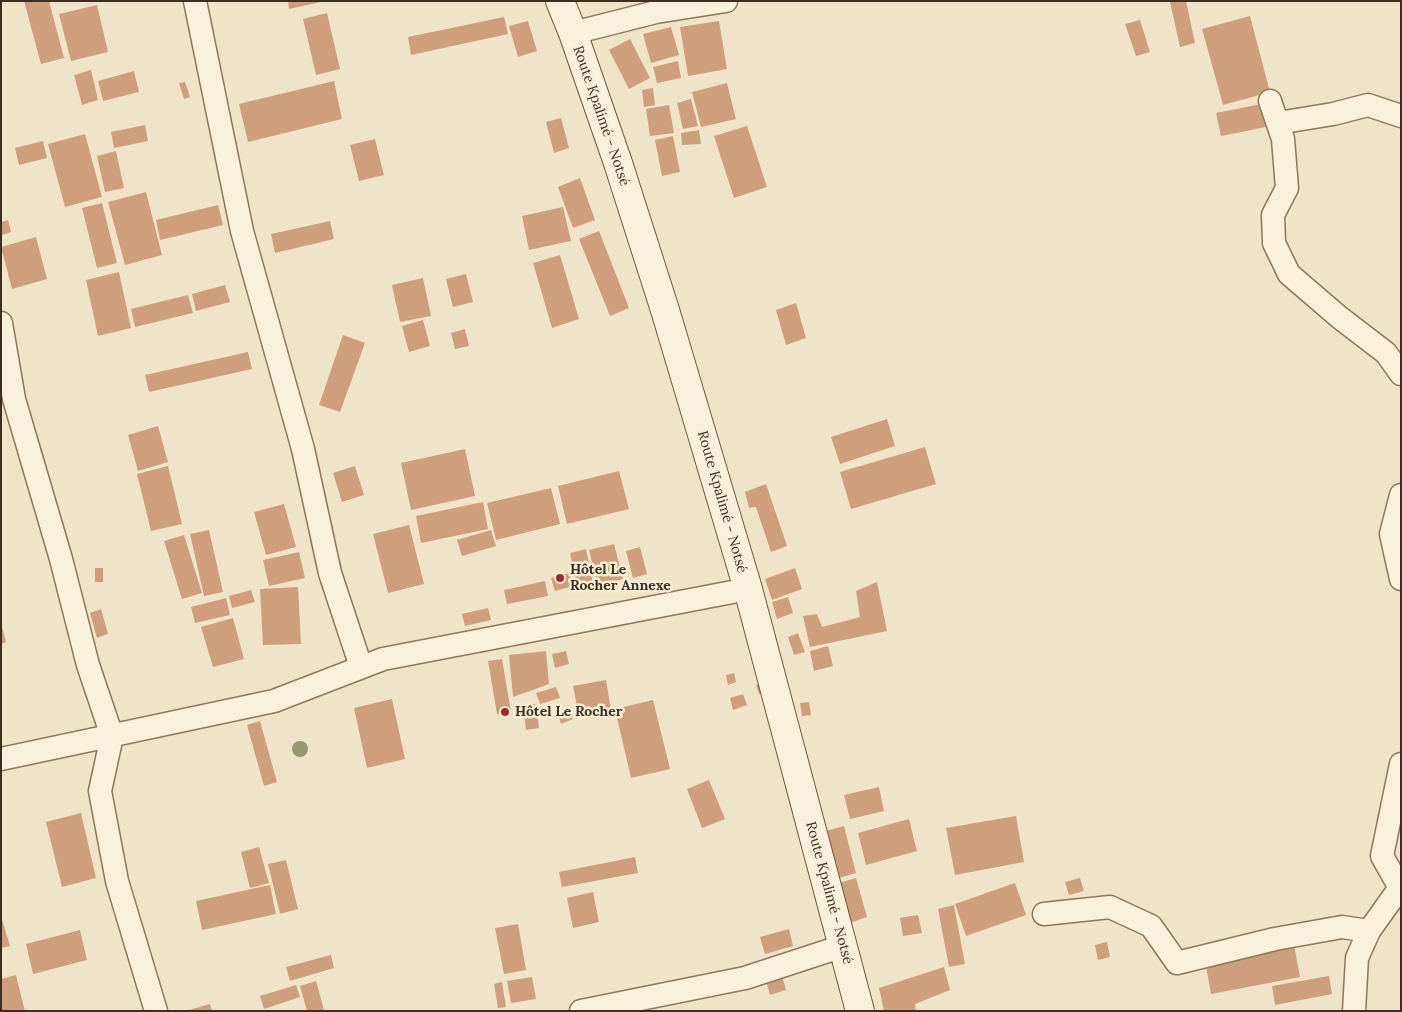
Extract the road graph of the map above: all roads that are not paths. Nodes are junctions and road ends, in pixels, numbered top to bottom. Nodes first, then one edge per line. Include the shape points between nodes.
1 (195, 1) edge
2 (560, 1) edge
3 (726, 1) edge
4 (574, 33) junction
5 (1270, 102) dead end
6 (1401, 116) edge
7 (1278, 123) junction
8 (1, 323) edge
9 (1401, 374) edge
10 (1401, 495) edge
11 (1401, 579) edge
12 (748, 590) junction
13 (361, 667) junction
14 (112, 736) junction
15 (1, 760) edge
16 (1401, 764) edge
17 (1400, 886) edge
18 (1044, 914) dead end
19 (1370, 931) junction
20 (843, 946) junction
21 (156, 1011) edge
22 (581, 1011) edge
23 (860, 1011) edge
24 (1354, 1011) edge

1 - 13 street via 242,231 303,449 330,573
2 - 4 main road, Route Kpalimé - Notsé
3 - 4 street via 656,12
4 - 12 main road, Route Kpalimé - Notsé via 665,310
5 - 7 street
6 - 7 street via 1368,104 1333,114
7 - 9 street via 1283,139 1287,188 1273,214 1274,243 1290,274 1386,353
8 - 14 street via 14,399 88,665
10 - 11 street via 1391,534
12 - 13 street via 383,658
12 - 20 main road, Route Kpalimé - Notsé
13 - 14 street via 274,701
14 - 15 street
14 - 21 street via 100,790 116,881
16 - 17 street via 1382,856
17 - 19 street
18 - 19 street via 1110,907 1152,926 1177,963 1342,927
19 - 24 street via 1357,958
20 - 22 street via 745,978
20 - 23 main road, Route Kpalimé - Notsé

